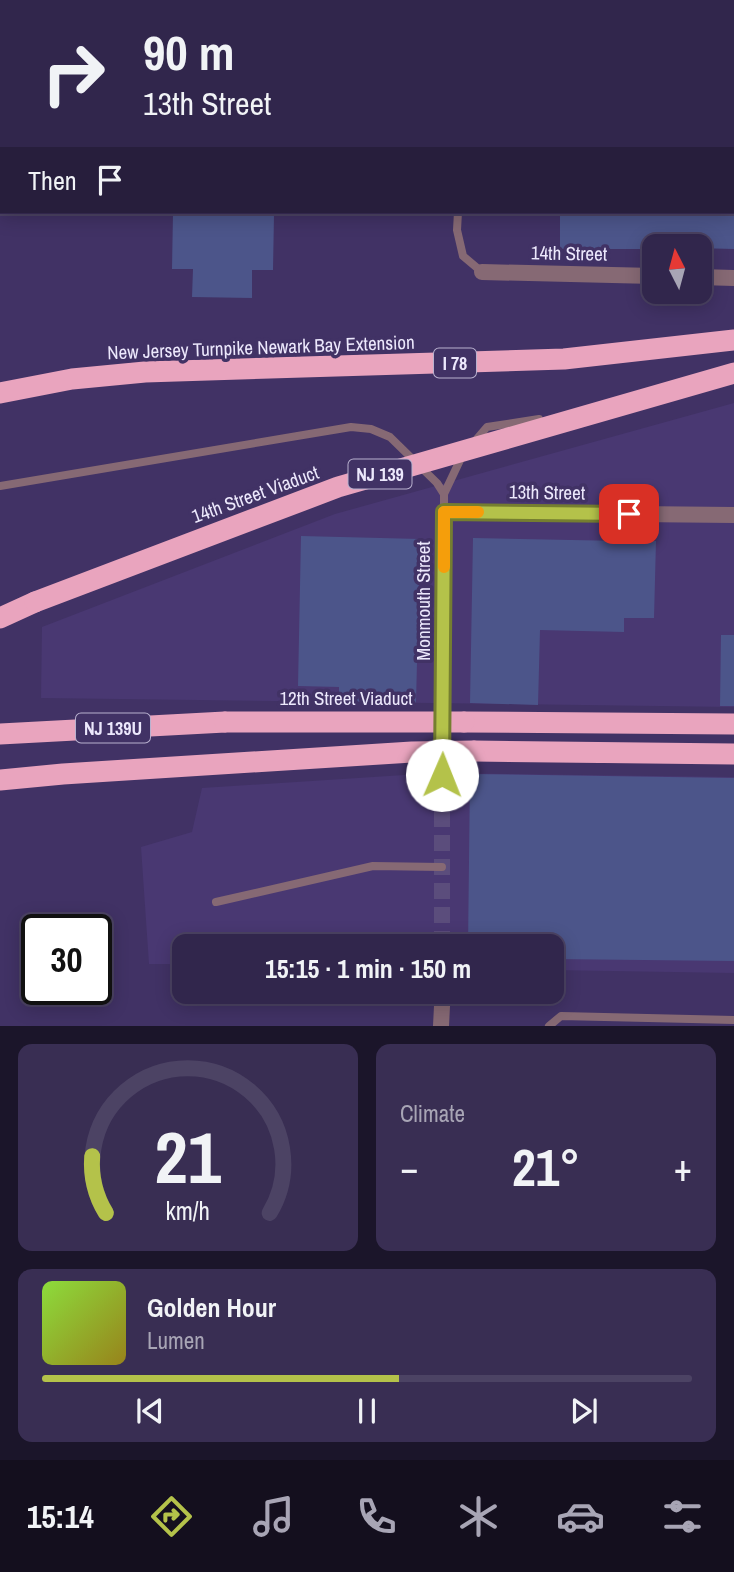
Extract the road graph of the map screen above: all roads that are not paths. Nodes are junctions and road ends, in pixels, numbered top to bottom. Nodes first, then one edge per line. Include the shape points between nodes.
1 (458, 214) edge
2 (482, 272) joint
3 (642, 276) edge
4 (712, 277) edge
5 (734, 278) edge
6 (734, 340) edge
7 (734, 373) edge
8 (0, 393) edge
9 (554, 417) dead end
10 (0, 486) edge
11 (444, 494) junction
12 (444, 512) junction
13 (734, 515) edge
14 (0, 615) edge
15 (0, 721) edge
16 (225, 722) junction
17 (734, 724) edge
18 (0, 734) edge
19 (734, 754) edge
20 (442, 775) tunnel mouth
21 (0, 780) edge
22 (442, 867) dead end
23 (216, 902) dead end
24 (442, 1006) dead end
25 (734, 1020) edge
26 (441, 1026) edge
27 (549, 1026) edge

1 - 2 lane via 463,256
2 - 3 street, 14th Street
4 - 5 street
6 - 8 highway, New Jersey Turnpike Newark Bay Extension / I 78 via 564,359 145,372 72,379
7 - 14 highway, 14th Street Viaduct / NJ 139, bridge via 338,487
9 - 11 lane via 487,427 458,460
10 - 11 lane via 351,427 390,437
11 - 12 lane
12 - 13 street, 13th Street
12 - 20 street, Monmouth Street
15 - 16 highway, 12th Street Viaduct
16 - 17 highway, 12th Street Viaduct, bridge
16 - 18 highway, NJ 139U
19 - 21 highway, bridge via 421,752
22 - 23 lane via 373,866
24 - 26 street
25 - 27 lane via 561,1016

